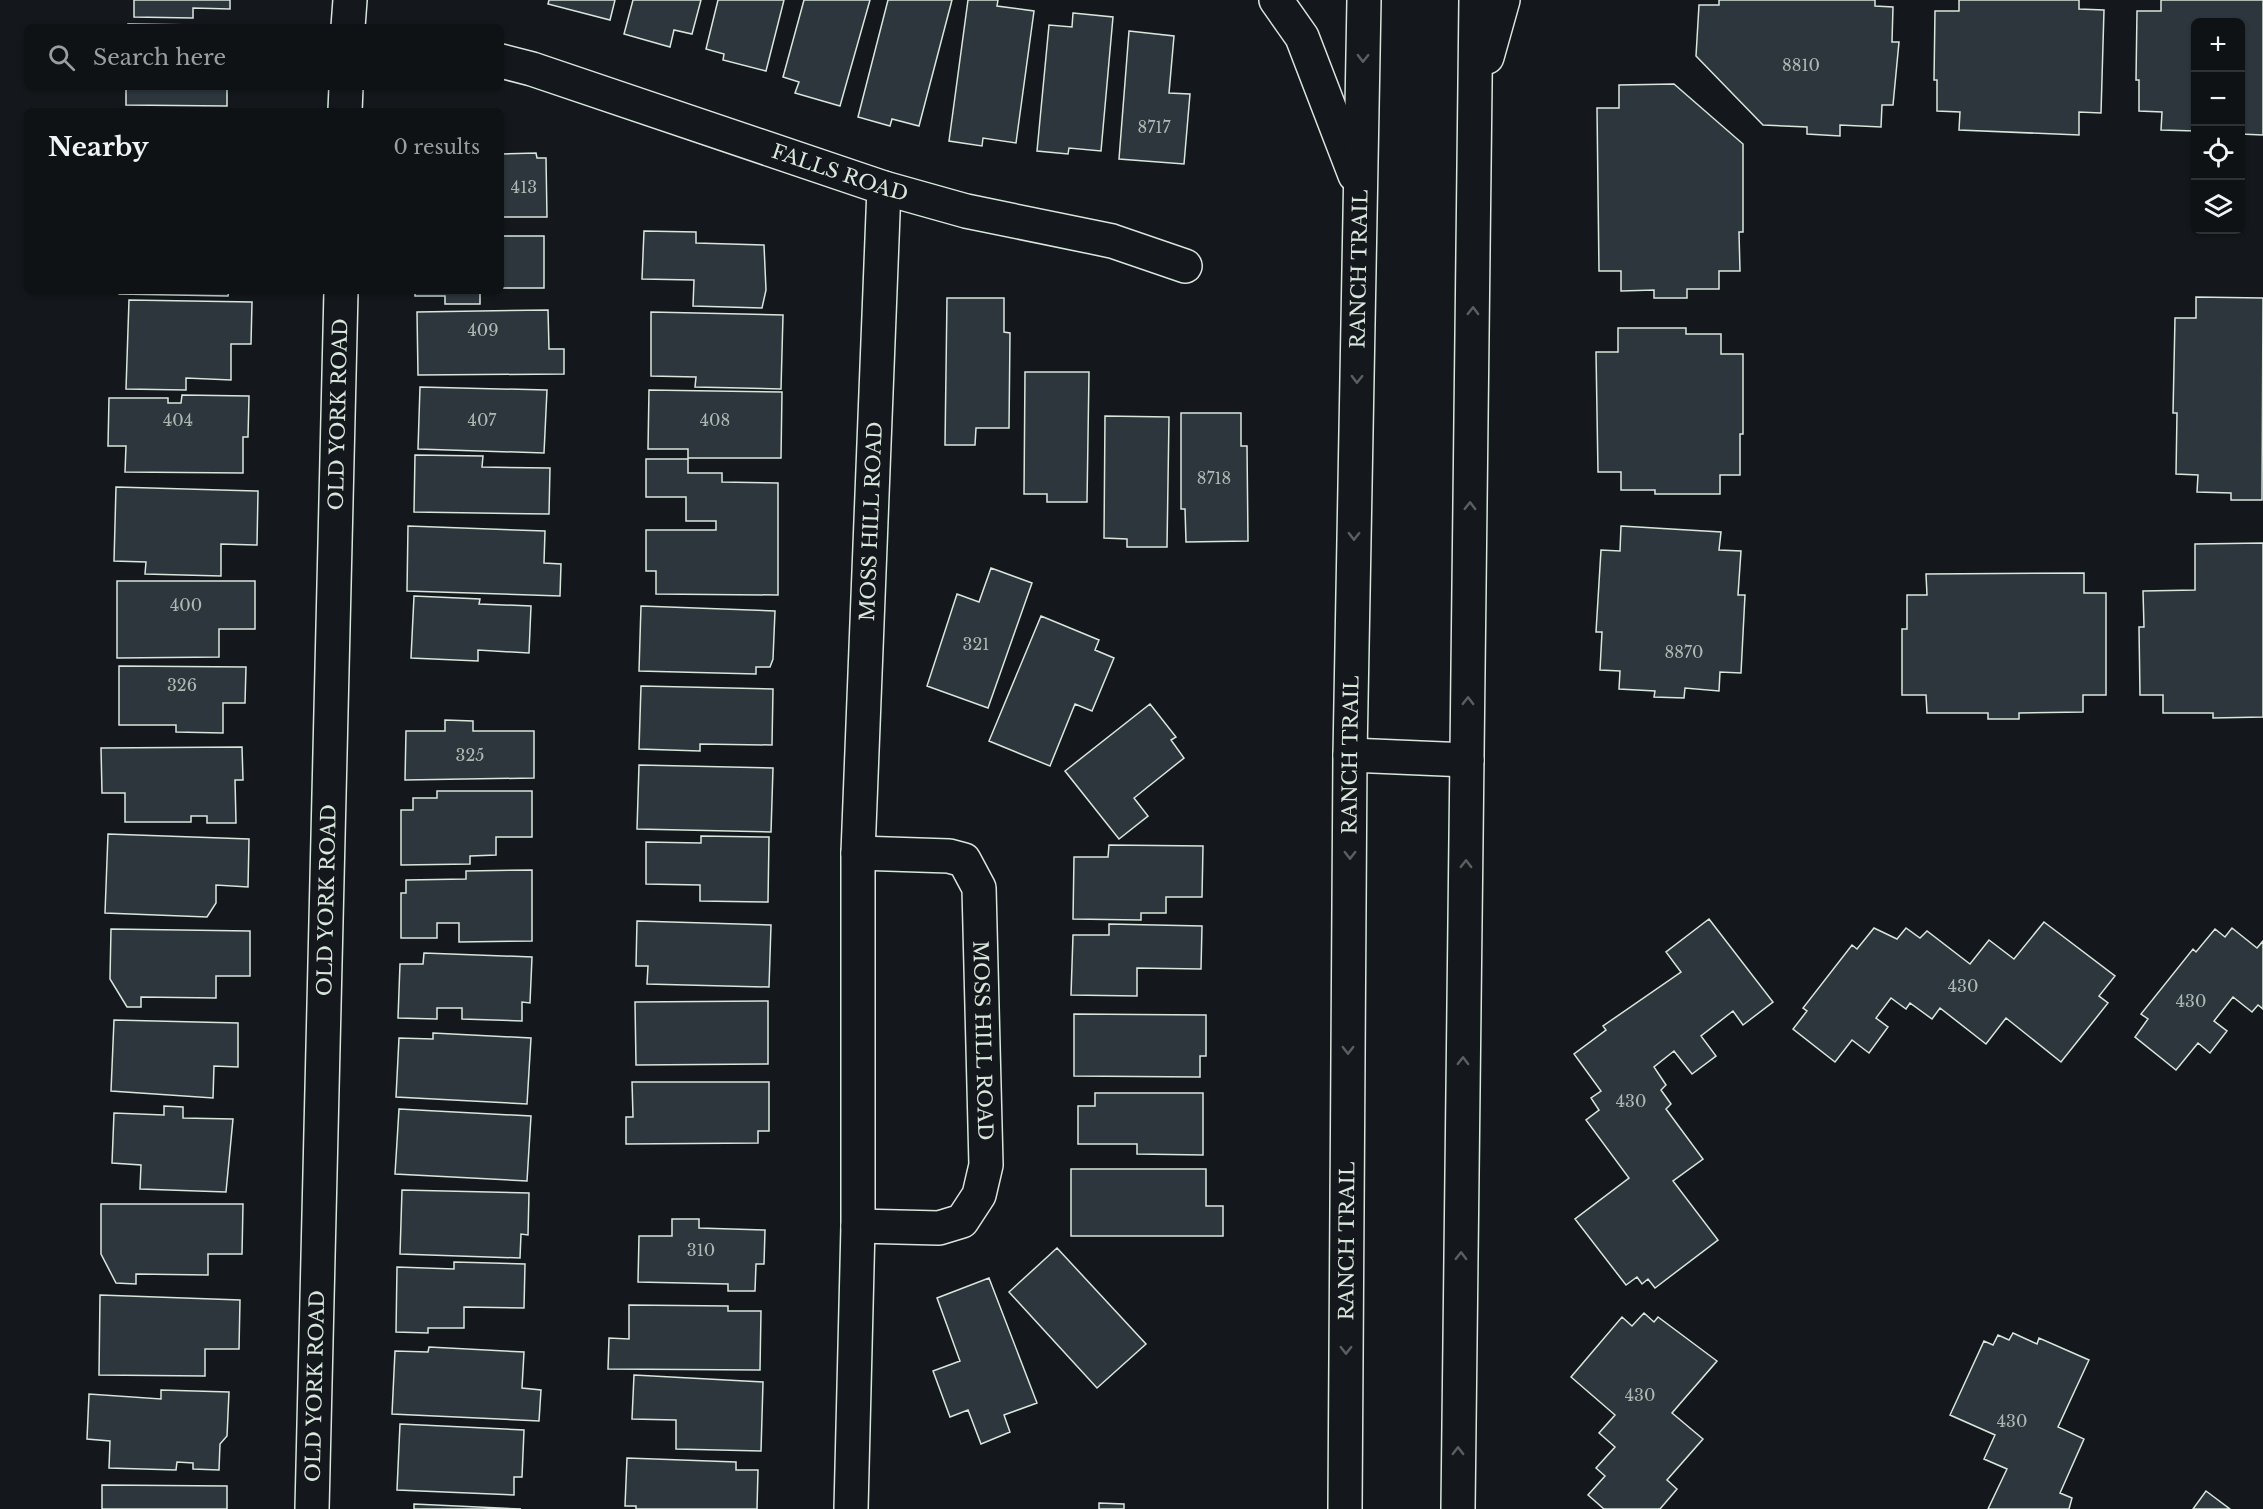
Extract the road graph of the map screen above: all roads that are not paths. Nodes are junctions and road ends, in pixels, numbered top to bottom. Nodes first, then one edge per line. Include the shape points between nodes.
1 (350, 0) edge
2 (1276, 0) edge
3 (1364, 0) edge
4 (1476, 0) edge
5 (1503, 0) edge
6 (348, 24) edge
7 (504, 62) edge
8 (346, 90) edge
9 (1475, 99) junction
10 (345, 108) edge
11 (884, 188) junction
12 (1360, 190) junction
13 (1185, 267) dead end
14 (341, 294) edge
15 (1350, 755) junction
16 (1467, 760) junction
17 (858, 853) junction
18 (858, 1226) junction
19 (312, 1509) edge
20 (851, 1509) edge
21 (1345, 1509) edge
22 (1458, 1509) edge

1 - 6 street
2 - 12 street via 1302,37
3 -> 12 street, RANCH TRAIL
4 - 9 street
5 - 9 street
7 - 11 street, FALLS ROAD
8 - 10 street
16 -> 9 street
11 - 13 street, FALLS ROAD via 966,211 1112,241
11 - 17 street, MOSS HILL ROAD
12 -> 15 street, RANCH TRAIL
14 - 19 street, OLD YORK ROAD
15 - 16 street
15 -> 21 street, RANCH TRAIL
22 -> 16 street
17 - 18 street, MOSS HILL ROAD
17 - 18 street, MOSS HILL ROAD via 949,856 964,860 979,888 986,1165 979,1195 962,1221 939,1228
18 - 20 street, MOSS HILL ROAD

